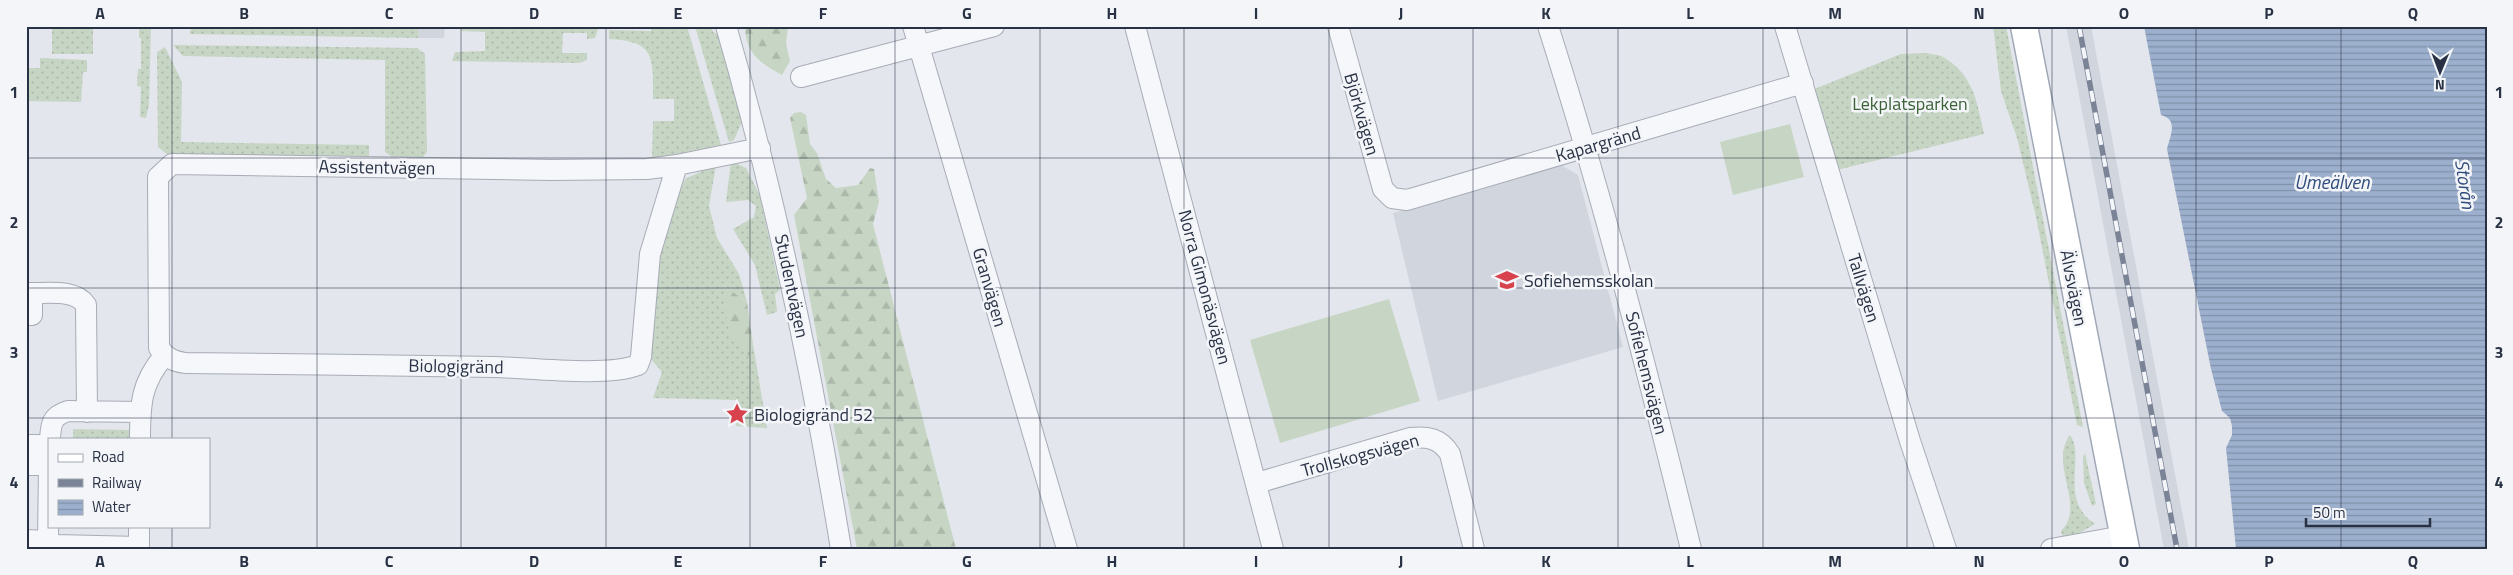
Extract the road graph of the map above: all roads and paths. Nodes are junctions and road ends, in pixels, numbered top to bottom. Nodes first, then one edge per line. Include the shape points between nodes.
1 (726, 26) edge
2 (913, 26) edge
3 (994, 26) edge
4 (1135, 26) edge
5 (1338, 26) edge
6 (1548, 26) edge
7 (1785, 26) edge
8 (2024, 26) edge
9 (919, 46) junction
10 (801, 77) dead end
11 (1803, 83) junction
12 (1586, 147) junction
13 (760, 148) junction
14 (676, 165) junction
15 (1392, 198) joint
16 (29, 294) edge
17 (26, 315) edge
18 (164, 356) junction
19 (87, 412) junction
20 (140, 412) junction
21 (50, 438) edge
22 (140, 438) edge
23 (26, 445) edge
24 (48, 445) edge
25 (26, 465) edge
26 (48, 466) edge
27 (1257, 483) junction
28 (48, 528) edge
29 (139, 528) edge
30 (26, 540) edge
31 (48, 541) junction
32 (2125, 542) edge
33 (841, 549) edge
34 (1067, 549) edge
35 (1273, 549) edge
36 (1474, 549) edge
37 (1691, 549) edge
38 (1946, 549) edge
39 (2051, 549) edge

1 - 13 street, Studentvägen
2 - 9 street, Granvägen
3 - 9 street
4 - 27 street, Norra Gimonäsvägen
5 - 15 street, Björkvägen via 1383,189
6 - 12 street, Sofiehemsvägen
7 - 11 street, Tallvägen
8 - 32 main road, Älvsvägen
9 - 10 street
9 - 34 street, Granvägen
11 - 12 street, Kapargränd
11 - 38 street, Tallvägen via 1910,441
12 - 15 street, Kapargränd via 1407,200
12 - 37 street, Sofiehemsvägen via 1642,351
13 - 14 street, Assistentvägen
13 - 33 street, Studentvägen via 805,348
14 - 18 street, Biologigränd via 650,254 638,365 588,370 185,363
14 - 18 street, Assistentvägen via 647,169 551,170 172,164 158,177 158,338
16 - 17 street via 32,315
16 - 19 street via 74,294 86,305
18 - 20 street via 151,370
19 - 20 street
19 - 21 street via 68,411 55,416
20 - 22 street
23 - 24 street
25 - 26 street
27 - 35 street, Norra Gimonäsvägen
27 - 36 street, Trollskogsvägen via 1410,438 1430,438 1445,446 1450,454
28 - 31 street
29 - 31 street via 139,547 56,545
30 - 31 street
32 - 39 street

